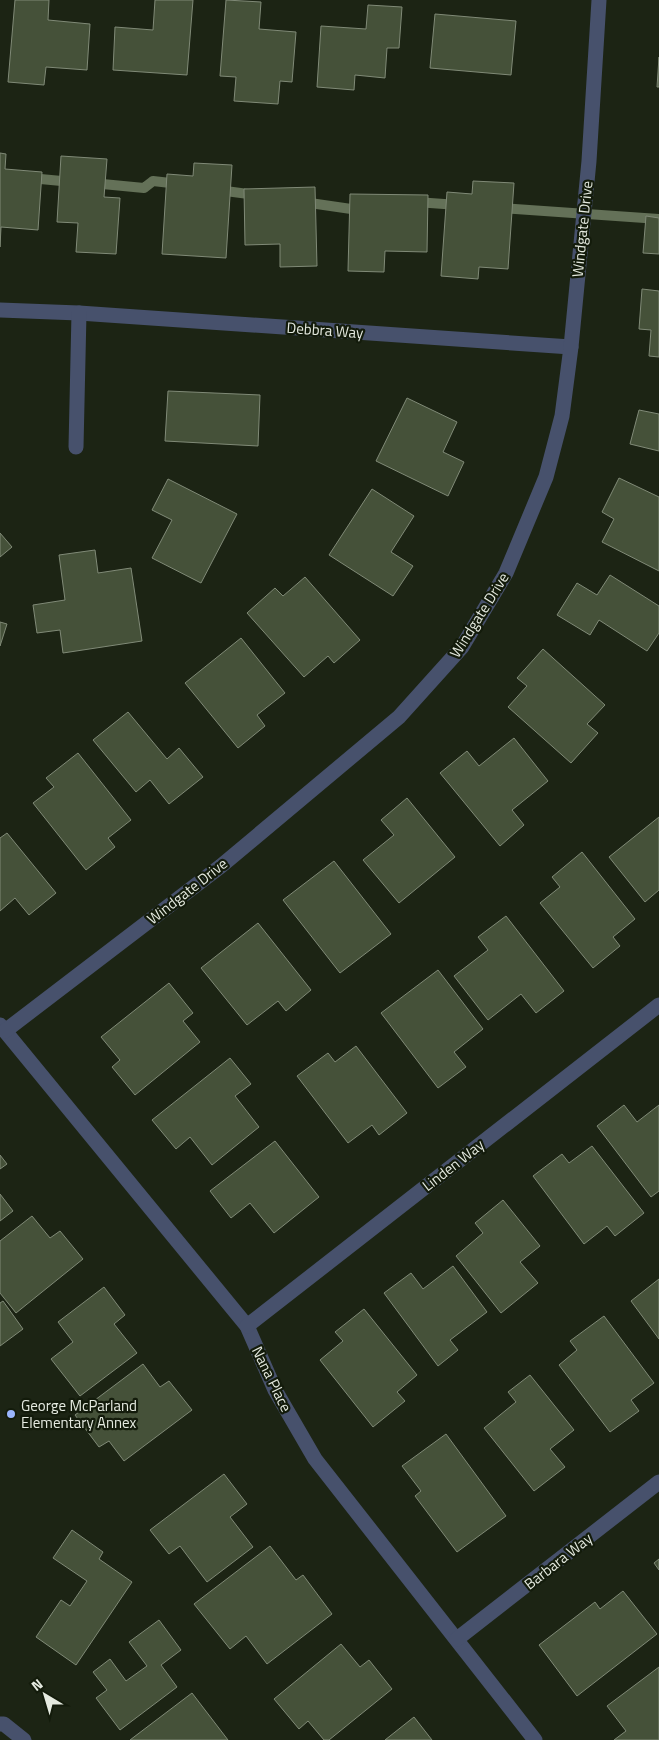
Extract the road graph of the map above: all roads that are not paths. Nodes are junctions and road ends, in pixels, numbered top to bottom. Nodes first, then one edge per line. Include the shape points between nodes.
1 (599, 0) edge
2 (0, 310) edge
3 (79, 313) junction
4 (571, 346) junction
5 (76, 447) dead end
6 (659, 1005) edge
7 (2, 1028) edge
8 (246, 1326) junction
9 (659, 1482) edge
10 (457, 1639) junction
11 (2, 1724) edge
12 (24, 1740) edge
13 (535, 1740) edge

1 - 4 street, Windgate Drive via 589,161
2 - 3 street, Debbra Way
3 - 4 street, Debbra Way
3 - 5 street
4 - 7 street, Windgate Drive via 562,416 546,477 506,574 462,648 399,717 220,866
6 - 8 street, Linden Way
7 - 8 street, Nana Place
8 - 10 street, Nana Place via 275,1390 315,1459
9 - 10 street, Barbara Way
10 - 13 street, Nana Place
11 - 12 street

